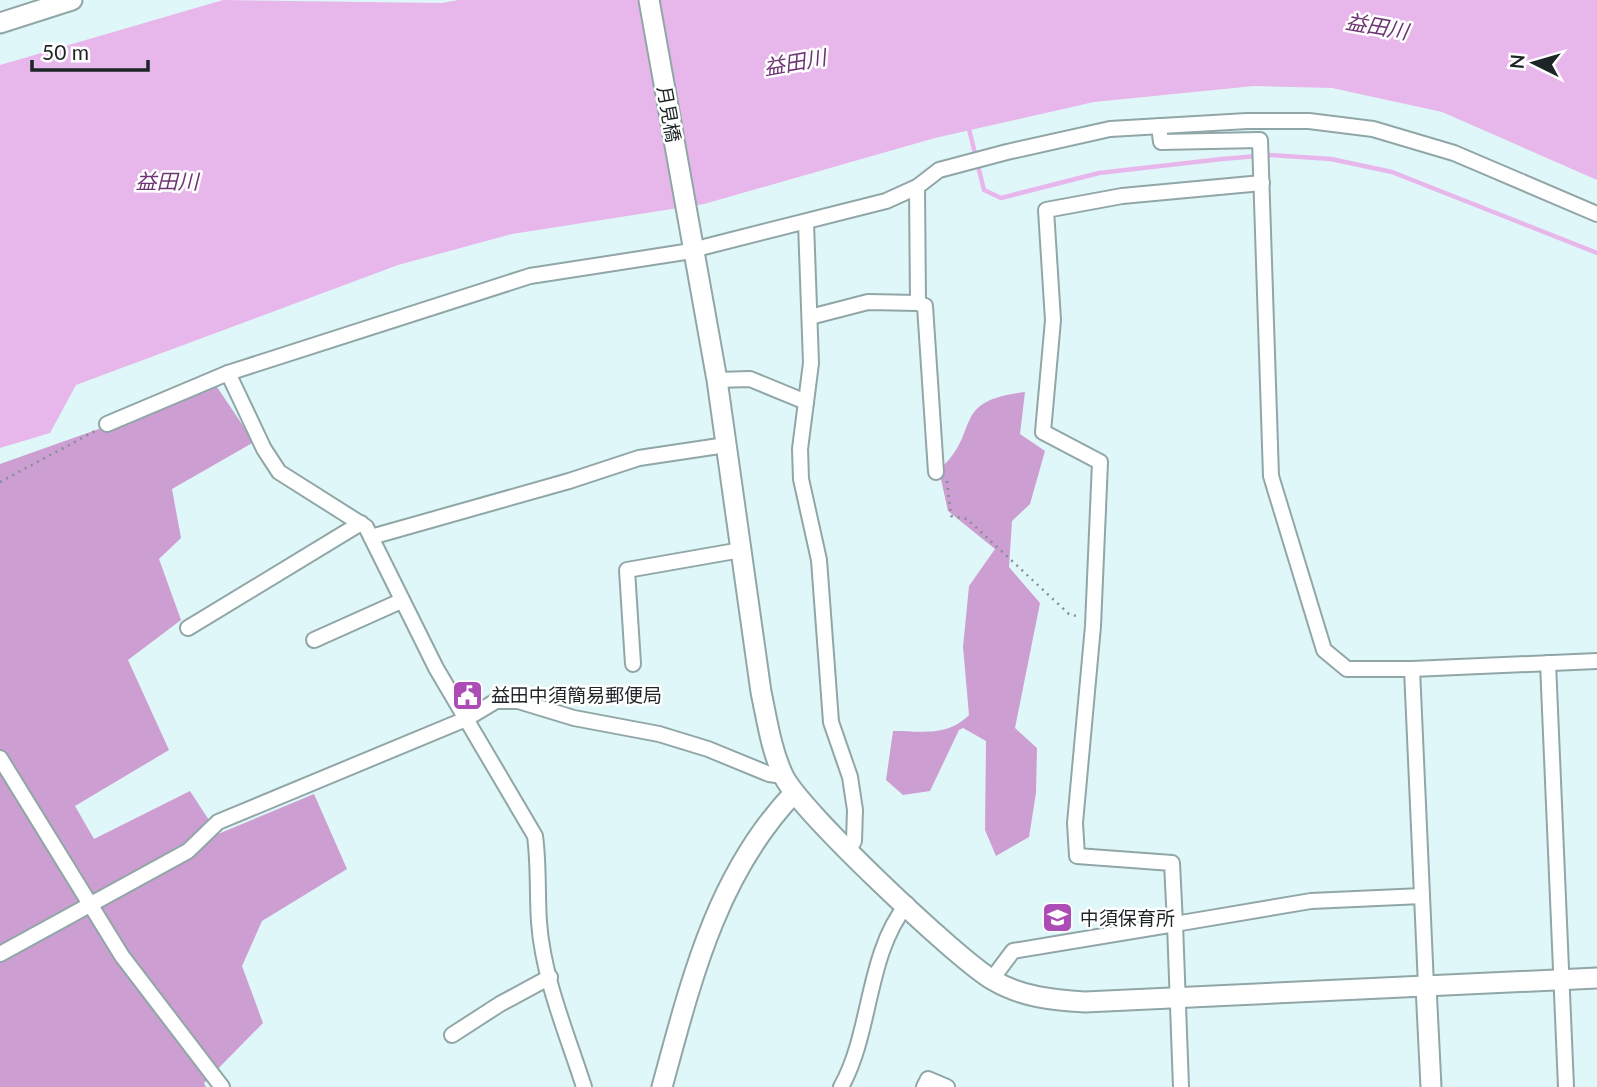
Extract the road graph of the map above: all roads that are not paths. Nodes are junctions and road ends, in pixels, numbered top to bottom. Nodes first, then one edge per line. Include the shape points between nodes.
1 (72, 0) edge
2 (649, 0) edge
3 (0, 23) edge
4 (1159, 126) junction
5 (1262, 183) junction
6 (917, 187) junction
7 (1597, 214) edge
8 (806, 223) junction
9 (704, 247) dead end
10 (685, 252) dead end
11 (918, 303) junction
12 (810, 317) junction
13 (228, 373) junction
14 (717, 380) junction
15 (806, 402) junction
16 (107, 424) road end
17 (726, 445) junction
18 (936, 472) road end
19 (361, 523) junction
20 (371, 537) junction
21 (741, 551) junction
22 (401, 601) junction
23 (188, 628) dead end
24 (314, 640) dead end
25 (1597, 661) edge
26 (1548, 663) junction
27 (633, 664) dead end
28 (1412, 669) junction
29 (466, 719) junction
30 (0, 758) edge
31 (789, 785) junction
32 (849, 850) junction
33 (1422, 897) junction
34 (91, 903) junction
35 (907, 904) junction
36 (1175, 924) junction
37 (0, 954) edge
38 (550, 977) junction
39 (1597, 978) edge
40 (992, 979) junction
41 (1561, 980) junction
42 (1426, 986) junction
43 (1178, 998) junction
44 (452, 1035) dead end
45 (222, 1087) edge
46 (584, 1087) edge
47 (662, 1087) edge
48 (841, 1087) edge
49 (924, 1087) edge
50 (947, 1087) edge
51 (1181, 1087) edge
52 (1431, 1087) edge
53 (1566, 1087) edge

1 - 3 street
2 - 14 street, 月見橋
4 - 5 street via 1161,142 1260,140
4 - 6 street via 1110,129 1007,152 939,170
4 - 7 street via 1309,121 1373,129 1454,153
5 - 28 street via 1271,476 1324,650 1347,669
5 - 36 street via 1122,196 1046,210 1053,320 1043,432 1100,462 1093,622 1074,823 1077,856 1171,863
6 - 8 street via 886,201
6 - 11 street
8 - 9 street
8 - 12 street
10 - 13 street via 530,276
11 - 12 street via 868,302
11 - 18 street via 925,306
12 - 15 street
13 - 16 street
13 - 19 street via 279,472
14 - 15 street via 750,379
14 - 17 street, 月見橋
15 - 32 street via 801,479 818,561 831,722 850,777 855,810 854,841
17 - 20 street via 639,458
17 - 21 street, 月見橋
19 - 20 street
19 - 23 street
20 - 22 street
21 - 27 street via 626,570
21 - 31 street, 月見橋 via 761,692 771,740
22 - 24 street
22 - 29 street
25 - 26 street
26 - 28 street
26 - 41 street
28 - 33 street
29 - 31 street via 496,701 518,701 574,718 659,734
29 - 34 street via 218,822 188,851
29 - 38 street via 535,836 539,923
30 - 34 street
31 - 32 street
31 - 47 street via 717,908 697,960
32 - 35 street
33 - 36 street via 1311,901
33 - 42 street
34 - 37 street
34 - 45 street via 122,956
35 - 40 street
35 - 48 street via 889,936
36 - 40 street via 1013,951
36 - 43 street
38 - 44 street
38 - 46 street
39 - 41 street
40 - 43 street via 1047,1000
41 - 42 street
41 - 53 street
42 - 43 street
42 - 52 street
43 - 51 street
49 - 50 street via 928,1079

